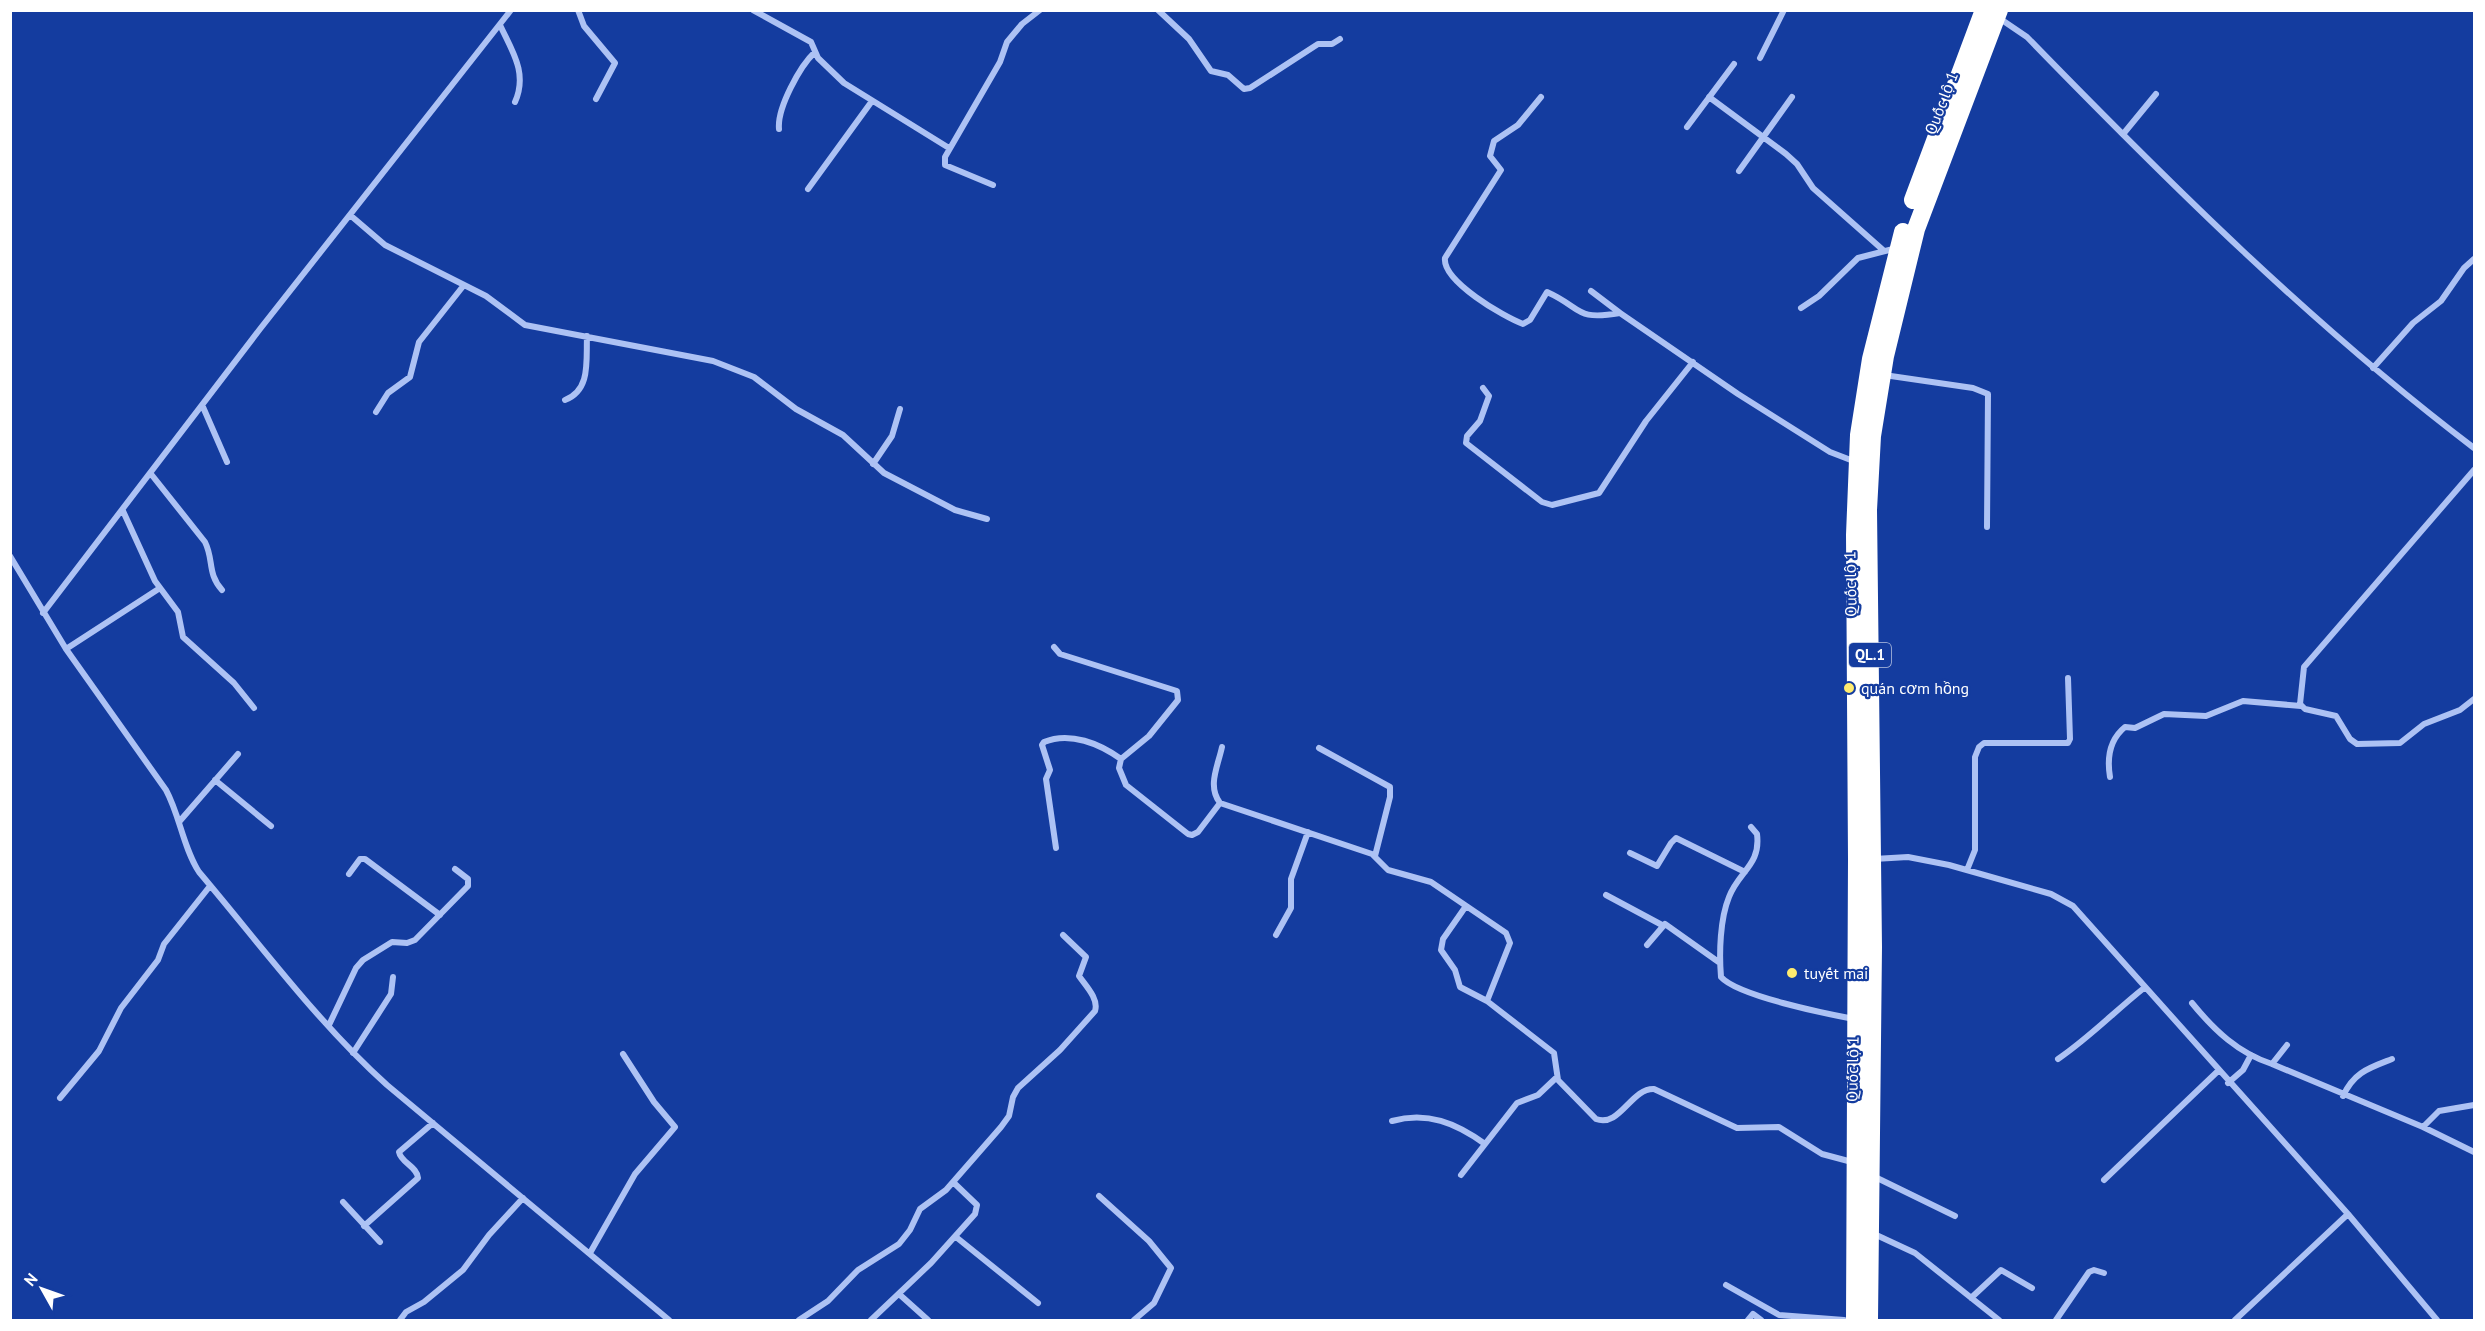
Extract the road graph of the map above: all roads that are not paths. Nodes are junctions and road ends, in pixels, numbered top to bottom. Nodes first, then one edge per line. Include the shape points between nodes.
1 (511, 10) edge
2 (578, 10) edge
3 (753, 10) edge
4 (1040, 10) edge
5 (1158, 10) edge
6 (1784, 10) edge
7 (1992, 12) edge
8 (500, 25) junction
9 (1340, 39) dead end
10 (816, 52) junction
11 (1760, 58) dead end
12 (1734, 63) dead end
13 (2156, 94) dead end
14 (1541, 97) dead end
15 (1709, 97) junction
16 (1792, 97) dead end
17 (596, 99) dead end
18 (872, 101) junction
19 (515, 102) dead end
20 (1687, 128) dead end
21 (778, 129) dead end
22 (2124, 133) junction
23 (1764, 137) junction
24 (949, 148) junction
25 (1739, 171) dead end
26 (993, 185) dead end
27 (808, 189) dead end
28 (350, 215) junction
29 (1890, 249) junction
30 (2475, 258) edge
31 (464, 285) junction
32 (1591, 291) dead end
33 (1801, 308) dead end
34 (1620, 313) junction
35 (587, 336) junction
36 (1693, 362) junction
37 (2373, 368) junction
38 (1882, 375) junction
39 (1483, 388) dead end
40 (565, 400) dead end
41 (203, 407) junction
42 (900, 409) dead end
43 (376, 412) dead end
44 (2475, 448) edge
45 (227, 462) dead end
46 (1858, 462) junction
47 (873, 464) junction
48 (2475, 470) edge
49 (151, 474) junction
50 (123, 511) junction
51 (987, 519) dead end
52 (1987, 527) dead end
53 (10, 556) edge
54 (13, 566) edge
55 (160, 588) junction
56 (222, 590) dead end
57 (43, 613) junction
58 (1054, 647) dead end
59 (66, 649) junction
60 (2068, 678) dead end
61 (2475, 699) edge
62 (2301, 706) junction
63 (254, 708) dead end
64 (1222, 747) dead end
65 (1319, 748) dead end
66 (238, 754) dead end
67 (1121, 759) junction
68 (2110, 777) dead end
69 (215, 780) junction
70 (1220, 803) junction
71 (179, 822) junction
72 (271, 826) dead end
73 (1751, 827) dead end
74 (1308, 832) junction
75 (1056, 848) dead end
76 (1629, 854) dead end
77 (1375, 856) junction
78 (1865, 859) junction
79 (454, 869) dead end
80 (1967, 870) junction
81 (1745, 872) junction
82 (349, 874) dead end
83 (210, 886) junction
84 (1606, 895) dead end
85 (1466, 906) junction
86 (440, 915) junction
87 (1662, 925) junction
88 (1064, 935) dead end
89 (1276, 935) dead end
90 (1647, 945) dead end
91 (1720, 963) junction
92 (393, 977) dead end
93 (2144, 988) junction
94 (1487, 1001) junction
95 (2192, 1003) dead end
96 (1857, 1020) junction
97 (329, 1025) junction
98 (2287, 1045) dead end
99 (352, 1053) junction
100 (623, 1054) dead end
101 (2252, 1055) junction
102 (2058, 1059) dead end
103 (2392, 1059) dead end
104 (2272, 1064) junction
105 (2218, 1071) junction
106 (1557, 1077) junction
107 (2228, 1083) junction
108 (2343, 1096) junction
109 (60, 1098) dead end
110 (2475, 1105) edge
111 (1392, 1121) dead end
112 (433, 1123) junction
113 (2423, 1127) junction
114 (1485, 1144) junction
115 (2475, 1152) edge
116 (1856, 1163) junction
117 (1461, 1175) dead end
118 (1870, 1175) junction
119 (2104, 1180) dead end
120 (953, 1182) junction
121 (1099, 1196) dead end
122 (523, 1198) junction
123 (343, 1202) dead end
124 (2348, 1214) junction
125 (1955, 1216) dead end
126 (364, 1226) junction
127 (1869, 1232) junction
128 (956, 1237) junction
129 (380, 1242) dead end
130 (590, 1253) junction
131 (2104, 1273) dead end
132 (1726, 1285) dead end
133 (2032, 1288) dead end
134 (899, 1294) junction
135 (1971, 1298) junction
136 (1038, 1303) dead end
137 (400, 1320) edge
138 (669, 1320) edge
139 (800, 1320) edge
140 (871, 1320) edge
141 (928, 1320) edge
142 (1134, 1320) edge
143 (1748, 1320) edge
144 (1761, 1320) edge
145 (1844, 1320) edge
146 (1855, 1320) edge
147 (1869, 1320) edge
148 (1999, 1320) edge
149 (2056, 1320) edge
150 (2235, 1320) edge
151 (2437, 1320) edge

1 - 8 street
2 - 17 street via 584,26 615,63
3 - 10 street via 811,42
4 - 24 street via 1008,42
5 - 9 street via 1189,39 1211,71 1228,75 1244,88 1250,88 1318,44
6 - 11 street
7 - 22 street via 2027,37
7 - 29 highway, Quốc lộ 1 / QL.1
7 - 38 highway, Quốc lộ 1 / QL.1 via 1916,229
8 - 19 street via 521,76
8 - 28 street
10 - 18 street via 844,83
10 - 21 street via 803,65 778,120
12 - 15 street
13 - 22 street
14 - 34 street via 1518,125 1494,141 1490,156 1501,170 1444,261 1465,290 1523,324 1530,320 1547,292 1586,316
15 - 20 street
15 - 23 street
16 - 23 street
18 - 24 street
18 - 27 street
22 - 37 street via 2313,316
23 - 25 street
23 - 29 street via 1793,159 1813,188
24 - 26 street via 944,161 947,168
28 - 31 street via 385,245
28 - 41 street
29 - 33 street via 1858,258 1819,297
29 - 46 highway, Quốc lộ 1 / QL.1 via 1859,435
30 - 37 street via 2441,301 2413,323
31 - 35 street via 525,325
31 - 43 street via 419,342 410,377 388,393
32 - 34 street
34 - 36 street
35 - 40 street via 585,383 575,396
35 - 47 street via 741,370 796,409 843,435
36 - 39 street via 1646,421 1599,493 1552,505 1542,502 1466,443 1490,396
36 - 46 street via 1830,452
37 - 44 street
38 - 52 street via 1973,388 1988,394
38 - 78 highway, Quốc lộ 1 / QL.1 via 1872,436 1868,510
41 - 45 street
41 - 49 street
42 - 47 street via 892,436
46 - 78 highway, Quốc lộ 1 / QL.1 via 1855,535
47 - 51 street via 955,510
48 - 62 street via 2306,664 2301,678
49 - 50 street
49 - 56 street via 205,542 212,576
50 - 55 street
50 - 57 street
53 - 54 street
54 - 57 street
55 - 59 street
55 - 63 street via 178,612 183,637 234,683
57 - 59 street
58 - 67 street via 1060,654 1177,691 1178,700 1156,727
59 - 71 street via 166,790
60 - 80 street via 2068,743 1983,743 1979,747 1975,850
61 - 62 street via 2460,710 2424,724 2404,742 2361,746 2350,739 2336,716
62 - 68 street via 2243,701 2206,716 2164,714 2135,728 2125,727 2107,760
64 - 70 street via 1213,785
65 - 77 street via 1390,788
66 - 69 street
67 - 70 street via 1119,768 1126,785 1190,835 1198,832
67 - 75 street via 1094,743 1078,739 1044,742
69 - 71 street
69 - 72 street
70 - 74 street
71 - 83 street via 192,861
73 - 81 street via 1758,838 1757,856
74 - 77 street
74 - 89 street via 1291,879 1291,908
76 - 81 street via 1657,866 1676,838
77 - 85 street via 1388,870 1431,882
78 - 80 street via 1916,858
78 - 96 highway, Quốc lộ 1 / QL.1
78 - 118 highway, Quốc lộ 1 / QL.1
79 - 86 street via 469,883
80 - 93 street via 2062,899 2078,911
81 - 91 street via 1728,900
82 - 86 street via 360,859 365,859
83 - 97 street
83 - 109 street via 164,944 158,960 121,1008 99,1051
84 - 87 street
85 - 94 street via 1506,933 1510,940
85 - 94 street via 1443,939 1441,950 1455,970 1460,987
86 - 97 street via 411,942 392,942 363,960
87 - 90 street
87 - 91 street via 1679,931
88 - 120 street via 1086,957 1079,976 1097,1007 1060,1050 1018,1088 1009,1116
91 - 96 street via 1722,977 1729,983 1811,1011
92 - 99 street via 391,994
93 - 102 street via 2096,1026 2086,1040
93 - 105 street
94 - 106 street via 1554,1053
95 - 101 street via 2221,1036
96 - 116 highway, Quốc lộ 1 / QL.1
97 - 99 street
98 - 104 street
99 - 112 street
100 - 130 street via 675,1127 635,1174
101 - 104 street
101 - 107 street
103 - 108 street via 2362,1070
104 - 108 street
105 - 107 street
105 - 119 street
106 - 114 street via 1538,1095 1517,1103
106 - 116 street via 1598,1121 1617,1114 1645,1089 1654,1089 1737,1128 1779,1128 1822,1154
107 - 124 street
108 - 113 street
110 - 113 street via 2439,1111
111 - 114 street via 1410,1116 1437,1120 1458,1126
112 - 122 street
112 - 126 street via 399,1152 418,1178
113 - 115 street
114 - 117 street
116 - 146 highway, Quốc lộ 1 / QL.1
118 - 125 street
118 - 127 highway, Quốc lộ 1 / QL.1
120 - 128 street via 978,1209
120 - 139 street via 920,1209 899,1244 858,1270 828,1301
121 - 142 street via 1149,1241 1171,1268 1154,1303
122 - 130 street
122 - 137 street via 463,1270
123 - 126 street
124 - 150 street
124 - 151 street
126 - 129 street
127 - 135 street via 1915,1253
127 - 147 highway, Quốc lộ 1 / QL.1
128 - 134 street
128 - 136 street
130 - 138 street
131 - 149 street via 2089,1272
132 - 145 street via 1779,1315
133 - 135 street via 2001,1270
134 - 140 street
134 - 141 street
135 - 148 street
143 - 144 street via 1753,1314

